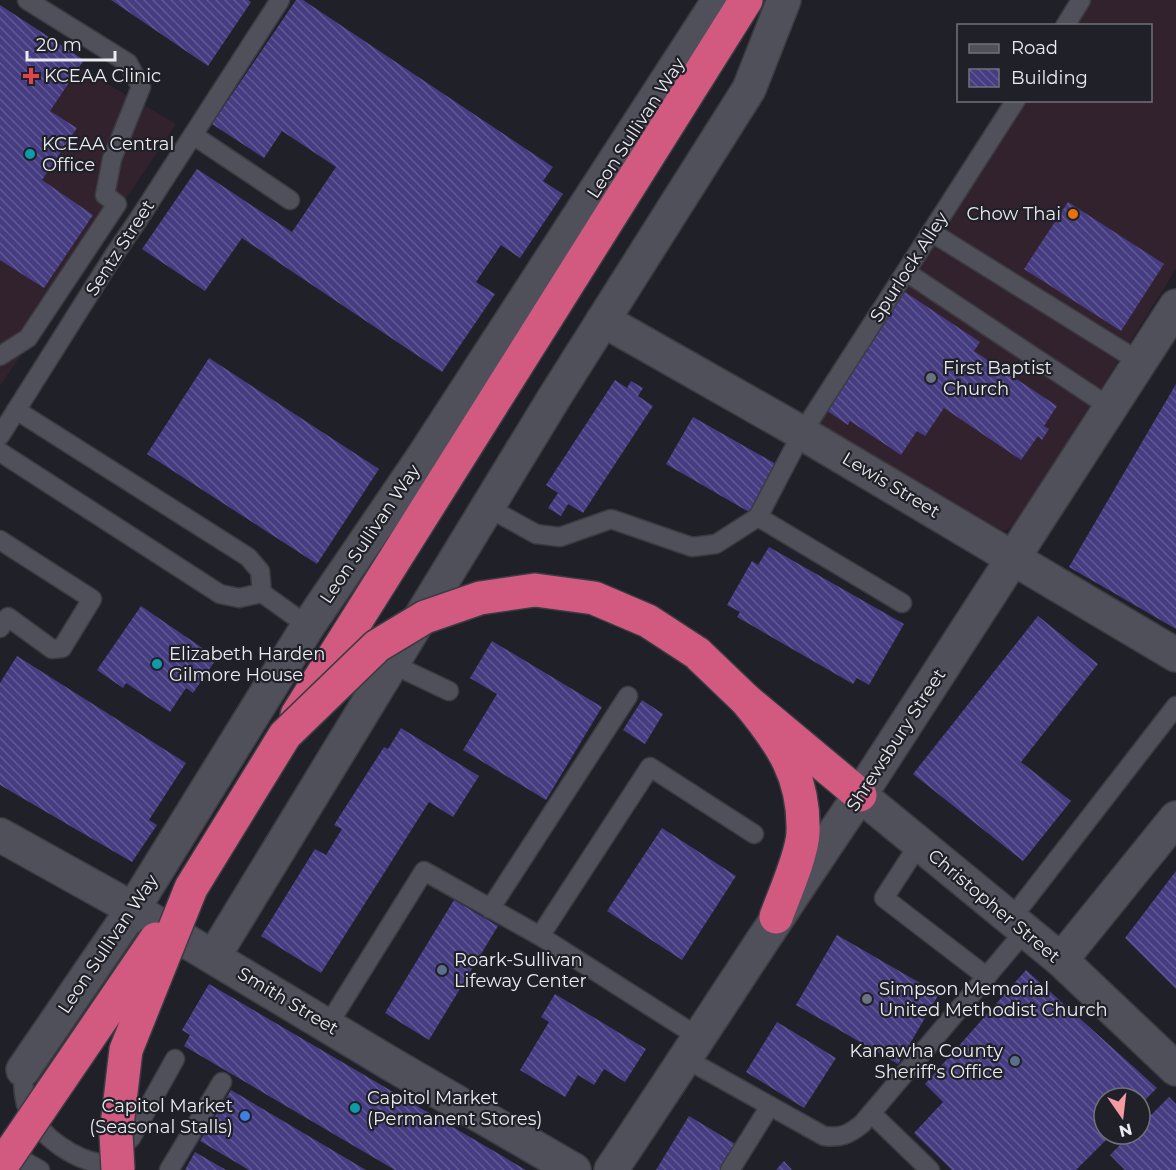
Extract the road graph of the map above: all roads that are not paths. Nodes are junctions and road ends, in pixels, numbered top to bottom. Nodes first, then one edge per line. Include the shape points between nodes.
1 (27, 0) edge
2 (280, 0) edge
3 (719, 0) edge
4 (746, 0) edge
5 (784, 0) edge
6 (1081, 0) edge
7 (1066, 24) edge
8 (1015, 102) edge
9 (193, 135) junction
10 (290, 200) dead end
11 (117, 204) junction
12 (138, 220) junction
13 (931, 232) junction
14 (906, 272) junction
15 (1176, 306) edge
16 (603, 320) junction
17 (0, 356) edge
18 (1140, 362) junction
19 (1111, 408) junction
20 (16, 410) junction
21 (802, 433) junction
22 (0, 436) edge
23 (0, 452) edge
24 (487, 507) junction
25 (758, 517) junction
26 (0, 540) edge
27 (1013, 557) junction
28 (262, 594) junction
29 (902, 603) dead end
30 (2, 619) edge
31 (308, 626) junction
32 (1176, 655) edge
33 (392, 664) junction
34 (449, 691) dead end
35 (628, 696) dead end
36 (747, 700) junction
37 (1176, 706) edge
38 (285, 735) junction
39 (860, 795) junction
40 (1175, 820) edge
41 (754, 834) dead end
42 (0, 836) edge
43 (919, 844) junction
44 (192, 888) junction
45 (133, 909) junction
46 (490, 909) junction
47 (776, 917) junction
48 (1018, 925) junction
49 (540, 936) junction
50 (214, 956) junction
51 (1061, 960) junction
52 (987, 977) junction
53 (327, 1025) junction
54 (693, 1048) junction
55 (175, 1059) dead end
56 (1176, 1069) edge
57 (23, 1070) joint
58 (222, 1082) dead end
59 (770, 1106) junction
60 (871, 1113) junction
61 (0, 1147) edge
62 (0, 1168) edge
63 (40, 1170) edge
64 (118, 1170) edge
65 (169, 1170) edge
66 (574, 1170) edge
67 (611, 1170) edge
68 (730, 1170) edge
69 (930, 1170) edge

1 - 11 lane via 128,63 141,87 112,159 105,195
2 - 9 lane, Sentz Street
3 - 31 street, Leon Sullivan Way via 423,457
4 - 38 highway, bridge
5 - 16 street via 749,89
6 - 7 lane
8 - 13 lane, Spurlock Alley
9 - 10 lane
9 - 12 lane, Sentz Street
11 - 12 lane
11 - 17 lane via 27,338
12 - 20 lane, Sentz Street
13 - 14 lane, Spurlock Alley
13 - 18 lane
14 - 19 lane
14 - 21 lane, Spurlock Alley
15 - 18 street, Shrewsbury Street
16 - 21 street, Lewis Street
16 - 24 street
18 - 19 street, Shrewsbury Street
19 - 27 street, Shrewsbury Street
20 - 22 lane, Sentz Street
20 - 28 lane via 248,557 260,571
21 - 25 lane, Spurlock Alley
21 - 27 street, Lewis Street
23 - 28 lane via 220,594 239,598
24 - 25 lane via 536,534 560,537 612,519 692,548 716,544
24 - 33 street
25 - 29 lane
26 - 30 lane via 92,599 62,648 52,649
27 - 32 street, Lewis Street
27 - 39 street, Shrewsbury Street
28 - 31 lane
31 - 45 street, Leon Sullivan Way
33 - 34 lane
33 - 50 street
35 - 46 lane
36 - 38 highway, bridge via 697,653 648,621 594,598 535,590 480,598 425,616 377,646
36 - 39 highway
36 - 47 highway via 771,731 798,779 803,835
37 - 48 lane
38 - 44 highway, bridge
39 - 43 street, Christopher Street
39 - 47 street, Shrewsbury Street
40 - 51 street
41 - 49 lane via 650,767
42 - 45 street, Smith Street
43 - 48 street, Christopher Street
43 - 52 lane via 884,898
44 - 62 highway, bridge
44 - 64 highway, bridge via 126,1050 116,1134
45 - 50 street, Smith Street
45 - 57 street, Leon Sullivan Way
46 - 49 lane
46 - 53 lane via 424,871
47 - 54 street, Shrewsbury Street
48 - 51 street, Christopher Street
48 - 52 lane
49 - 54 lane
50 - 53 street, Smith Street
51 - 56 street, Christopher Street
52 - 60 lane
53 - 66 street, Smith Street
54 - 59 lane
54 - 67 street, Shrewsbury Street
55 - 57 lane via 131,1138 103,1164 88,1162 44,1133 28,1110
58 - 65 lane
59 - 60 lane via 824,1136 838,1138 848,1135
59 - 68 lane
60 - 69 lane
61 - 63 lane

